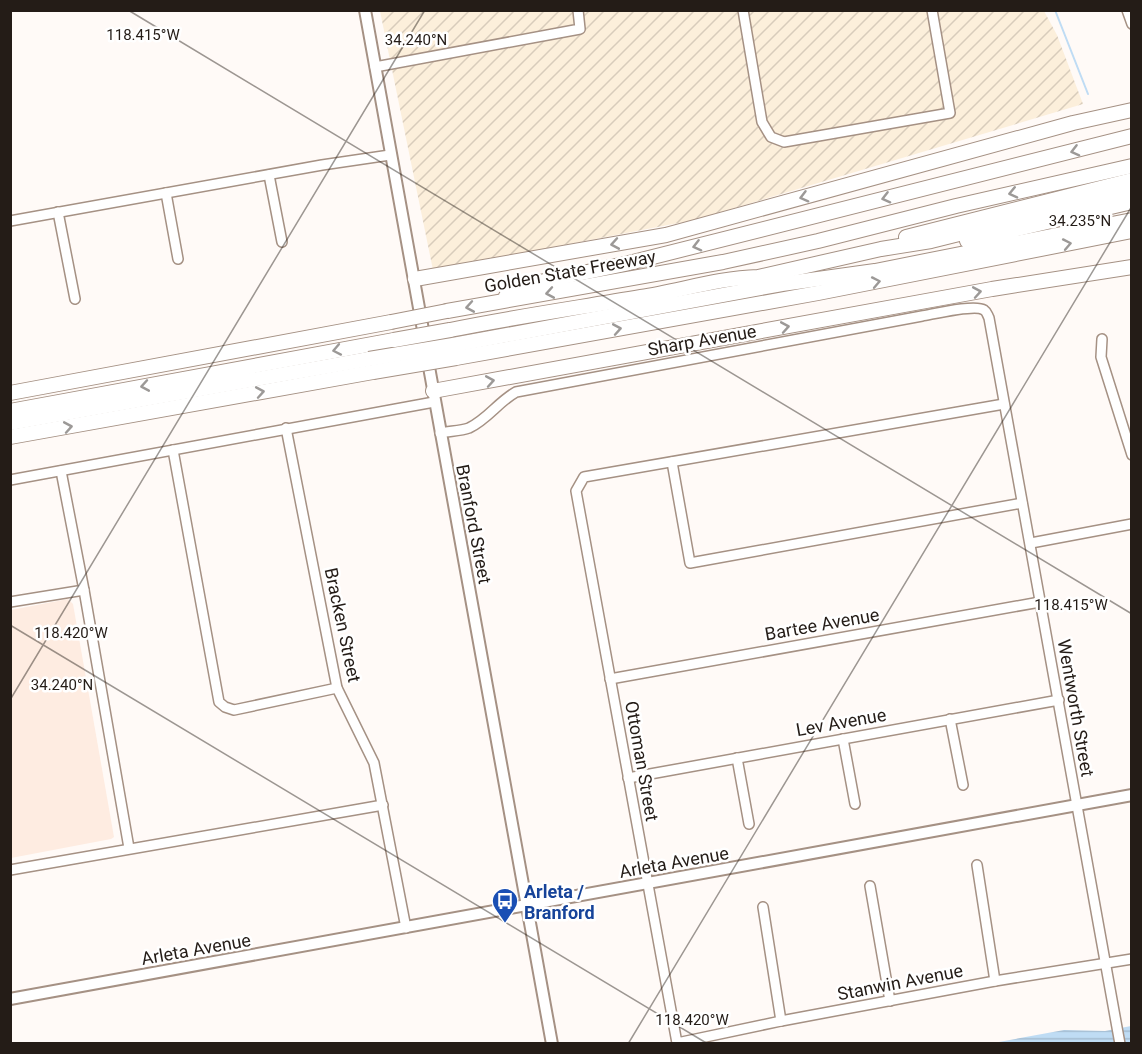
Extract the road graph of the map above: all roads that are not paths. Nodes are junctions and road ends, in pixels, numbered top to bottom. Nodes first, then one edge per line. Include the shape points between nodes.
1 (365, 10) edge
2 (578, 10) edge
3 (743, 10) edge
4 (932, 10) edge
5 (1127, 10) edge
6 (1131, 24) edge
7 (375, 68) junction
8 (1131, 110) edge
9 (1131, 136) edge
10 (390, 155) junction
11 (1131, 166) edge
12 (269, 175) junction
13 (1131, 180) edge
14 (1131, 191) edge
15 (166, 193) junction
16 (1131, 202) edge
17 (58, 212) junction
18 (1131, 220) edge
19 (10, 221) edge
20 (1131, 231) edge
21 (282, 242) dead end
22 (178, 259) dead end
23 (1131, 267) edge
24 (840, 276) junction
25 (738, 278) junction
26 (415, 279) junction
27 (75, 299) dead end
28 (494, 303) junction
29 (982, 309) joint
30 (1102, 339) dead end
31 (455, 351) junction
32 (371, 365) junction
33 (10, 393) edge
34 (433, 396) junction
35 (1004, 404) junction
36 (10, 411) edge
37 (10, 423) edge
38 (286, 428) junction
39 (440, 433) junction
40 (10, 437) edge
41 (173, 450) junction
42 (1131, 455) edge
43 (672, 462) junction
44 (61, 471) junction
45 (10, 480) edge
46 (1023, 503) junction
47 (1131, 525) edge
48 (1031, 543) junction
49 (84, 590) junction
50 (10, 602) edge
51 (1040, 602) junction
52 (610, 679) junction
53 (337, 688) junction
54 (1059, 700) junction
55 (950, 719) junction
56 (843, 738) junction
57 (737, 758) junction
58 (628, 778) junction
59 (963, 785) dead end
60 (1131, 795) edge
61 (855, 804) dead end
62 (383, 805) junction
63 (1077, 805) junction
64 (749, 824) dead end
65 (129, 848) junction
66 (977, 865) dead end
67 (10, 870) edge
68 (648, 884) junction
69 (870, 886) dead end
70 (527, 905) junction
71 (763, 907) dead end
72 (406, 928) junction
73 (1131, 959) edge
74 (1105, 964) junction
75 (995, 981) junction
76 (10, 999) edge
77 (890, 1001) junction
78 (781, 1021) junction
79 (676, 1043) edge
80 (552, 1044) edge
81 (1120, 1044) edge

1 - 7 main road, Branford Street
2 - 7 street via 580,29
3 - 4 street via 762,122 771,137 791,141 950,113
5 - 6 street
7 - 10 main road, Branford Street
8 -> 26 highway via 666,235
9 -> 28 highway via 625,264 530,284
10 - 12 street
10 - 26 main road, Branford Street
11 -> 28 highway, Golden State Freeway via 723,262
12 - 15 street
12 - 21 street
13 - 25 highway
14 - 25 highway via 931,241
15 - 17 street
15 - 22 street
16 - 24 highway via 934,249
17 - 19 street
17 - 27 street
18 - 24 highway
31 -> 20 highway via 818,293
34 -> 23 highway via 992,289
24 - 31 highway via 782,284
25 -> 36 highway, bridge
26 - 34 main road, Branford Street
28 -> 33 highway, Golden State Freeway, bridge
29 - 35 street, Wentworth Street via 989,318
29 - 39 street, Sharp Avenue via 922,316 516,392 467,429
30 - 42 street via 1101,357
31 - 32 highway, bridge
32 - 37 highway
40 -> 32 highway
34 - 38 street
34 - 39 main road, Branford Street
35 - 43 street
35 - 46 street, Wentworth Street
38 - 41 street
38 - 53 street, Bracken Street
39 - 70 main road, Branford Street
41 - 44 street
41 - 53 street via 219,702 234,710
43 - 46 street via 690,563
43 - 52 street, Ottoman Street via 584,477 576,491
44 - 45 street
44 - 49 street
46 - 48 street, Wentworth Street
47 - 48 street
48 - 51 street, Wentworth Street
49 - 50 street
49 - 65 street
51 - 52 street, Bartee Avenue
51 - 54 street, Wentworth Street
52 - 58 street, Ottoman Street
53 - 62 street, Bracken Street via 374,764
54 - 55 street, Lev Avenue
54 - 63 street, Wentworth Street
55 - 56 street, Lev Avenue
55 - 59 street
56 - 57 street, Lev Avenue
56 - 61 street
57 - 58 street, Lev Avenue
57 - 64 street
58 - 68 street, Ottoman Street
60 - 63 main road, Arleta Avenue
62 - 65 street
62 - 72 street, Bracken Street
63 - 68 main road, Arleta Avenue
63 - 74 street, Wentworth Street
65 - 67 street
66 - 75 street
68 - 70 main road, Arleta Avenue
68 - 79 street, Ottoman Street
69 - 77 street
70 - 72 main road, Arleta Avenue
70 - 80 main road, Branford Street
71 - 78 street
72 - 76 main road, Arleta Avenue
73 - 74 street, Stanwin Avenue
74 - 75 street, Stanwin Avenue
74 - 81 street, Wentworth Street
75 - 77 street, Stanwin Avenue
77 - 78 street, Stanwin Avenue
78 - 79 street, Stanwin Avenue

